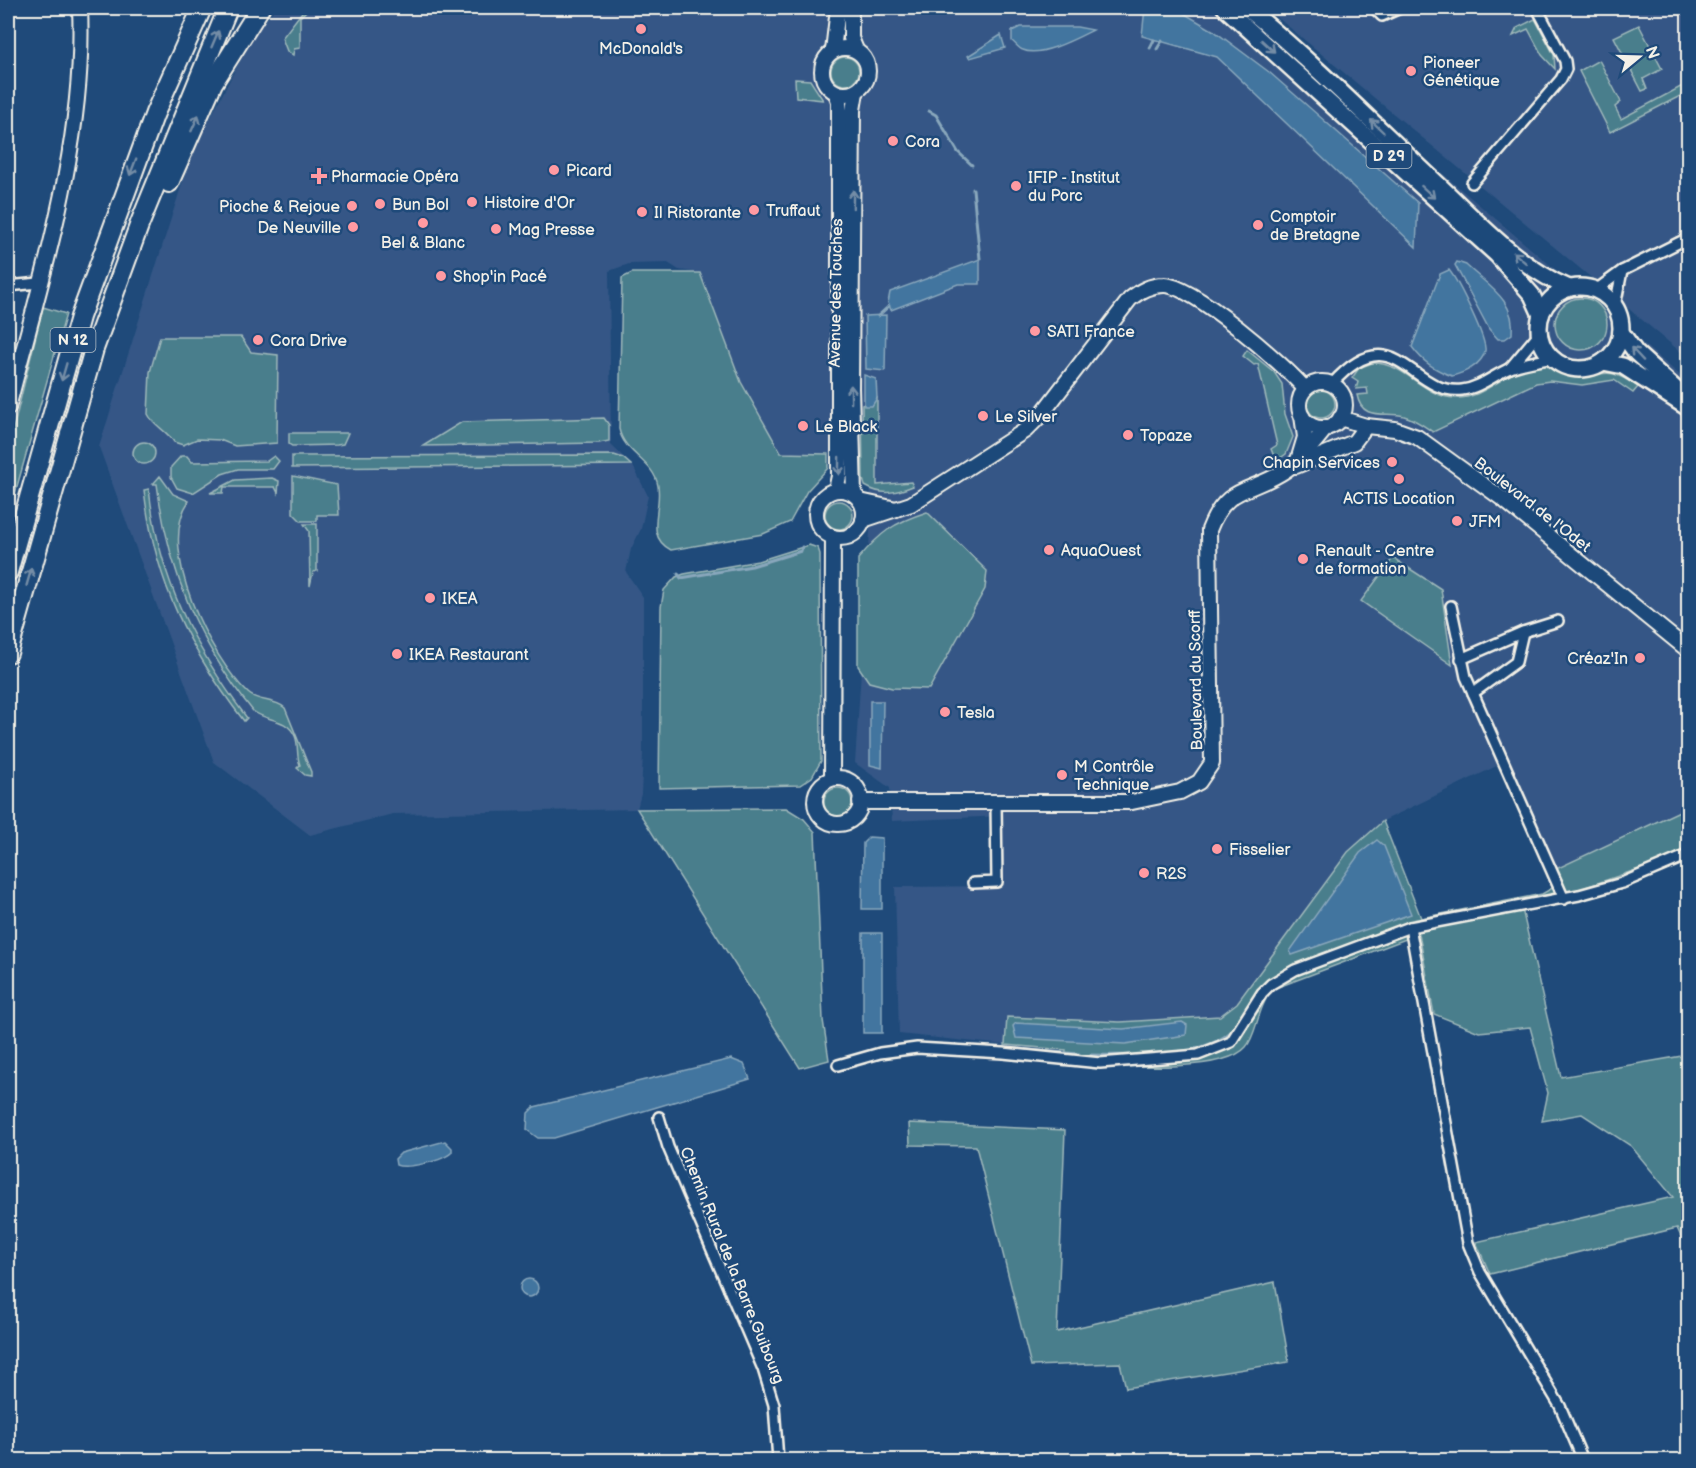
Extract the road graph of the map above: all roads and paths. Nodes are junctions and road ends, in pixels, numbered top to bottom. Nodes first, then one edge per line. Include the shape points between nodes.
1 (80, 8) edge
2 (201, 8) edge
3 (228, 8) edge
4 (260, 8) edge
5 (838, 8) edge
6 (851, 8) edge
7 (1225, 8) edge
8 (1247, 8) edge
9 (1374, 8) edge
10 (1400, 8) edge
11 (1537, 8) edge
12 (856, 50) junction
13 (833, 51) junction
14 (856, 92) junction
15 (836, 93) junction
16 (1472, 183) dead end
17 (1689, 238) edge
18 (1622, 271) junction
19 (39, 283) junction
20 (8, 285) edge
21 (1569, 288) junction
22 (1596, 290) junction
23 (1615, 306) junction
24 (1541, 315) junction
25 (1540, 332) junction
26 (1621, 332) junction
27 (94, 349) junction
28 (1553, 358) junction
29 (1603, 362) junction
30 (1510, 368) junction
31 (1332, 384) junction
32 (1305, 389) junction
33 (1689, 401) edge
34 (8, 408) edge
35 (1689, 408) edge
36 (1302, 416) junction
37 (1340, 418) junction
38 (1366, 426) junction
39 (1327, 427) junction
40 (1295, 462) junction
41 (836, 490) junction
42 (857, 498) junction
43 (898, 510) junction
44 (863, 520) junction
45 (833, 537) junction
46 (8, 572) edge
47 (1451, 606) dead end
48 (1558, 621) dead end
49 (1523, 632) junction
50 (1689, 650) edge
51 (8, 653) edge
52 (1461, 659) junction
53 (1473, 693) junction
54 (832, 778) junction
55 (860, 802) junction
56 (996, 802) junction
57 (1689, 855) edge
58 (974, 883) dead end
59 (1564, 899) junction
60 (1410, 927) junction
61 (838, 1065) dead end
62 (659, 1117) dead end
63 (778, 1461) edge
64 (1583, 1461) edge

1 - 19 street via 82,46 76,113
2 -> 46 highway, N 12 via 150,124 80,317
27 -> 3 highway, N 12 via 140,223
27 -> 4 highway via 213,83
5 - 13 street
6 - 12 street via 851,38
7 -> 24 main road, D 29 via 1497,255 1532,295
21 -> 8 main road, D 29 via 1542,277 1477,222 1301,54
9 - 10 street via 1382,16
11 - 16 street via 1566,69
12 - 13 street
12 - 14 street via 864,57 868,72 865,83
13 - 15 street via 826,58 822,74 826,85
14 - 15 street
42 -> 14 street, Avenue des Touches via 851,388
15 -> 41 street, Avenue des Touches via 840,202
17 - 18 street
18 - 22 street
18 - 23 street
19 - 20 street
19 - 34 street
21 - 22 main road
21 - 24 main road via 1553,297
22 - 23 main road
23 - 26 main road
24 - 25 main road
25 - 28 main road
25 - 30 street
26 - 29 main road via 1616,347
33 -> 26 main road via 1651,369
51 -> 27 highway, N 12
28 - 29 main road via 1574,368
28 - 30 street
29 - 35 main road via 1623,366
30 - 31 street via 1480,385 1451,390 1392,357 1371,357 1346,369
31 - 32 street via 1317,382
31 - 37 street via 1345,403
32 - 36 street via 1299,402
32 - 43 street via 1291,372 1198,298 1165,285 1141,290 1026,430
36 - 39 street via 1313,425
36 - 40 street via 1305,437
37 - 38 street, Boulevard de l'Odet
37 - 39 street
38 - 40 street via 1354,442
38 - 50 street, Boulevard de l'Odet via 1395,429 1417,437 1504,500
39 - 40 street, Boulevard du Scorff
40 - 56 street, Boulevard du Scorff via 1233,494 1217,510 1209,530 1212,763 1199,782 1180,792 1132,802
41 - 42 street
41 - 45 street via 820,499 816,512 821,530
42 - 43 street
42 - 44 street
43 - 44 street
44 - 45 street via 852,535
45 - 54 street
47 - 52 street
48 - 49 street
49 - 52 street
49 - 53 street via 1516,662
52 - 53 street
53 - 59 street
54 - 55 street via 853,783
54 - 55 street via 816,793 815,806 824,819 845,822 857,813
55 - 56 street, Boulevard du Scorff
56 - 58 street via 997,882
57 - 59 street via 1622,883
59 - 60 street
60 - 61 street via 1283,977 1262,993 1231,1041 1198,1055 1100,1063 917,1048
60 - 64 street via 1468,1243 1480,1272 1560,1406
62 - 63 street, Chemin Rural de la Barre Guibourg via 668,1147 763,1369 774,1405

